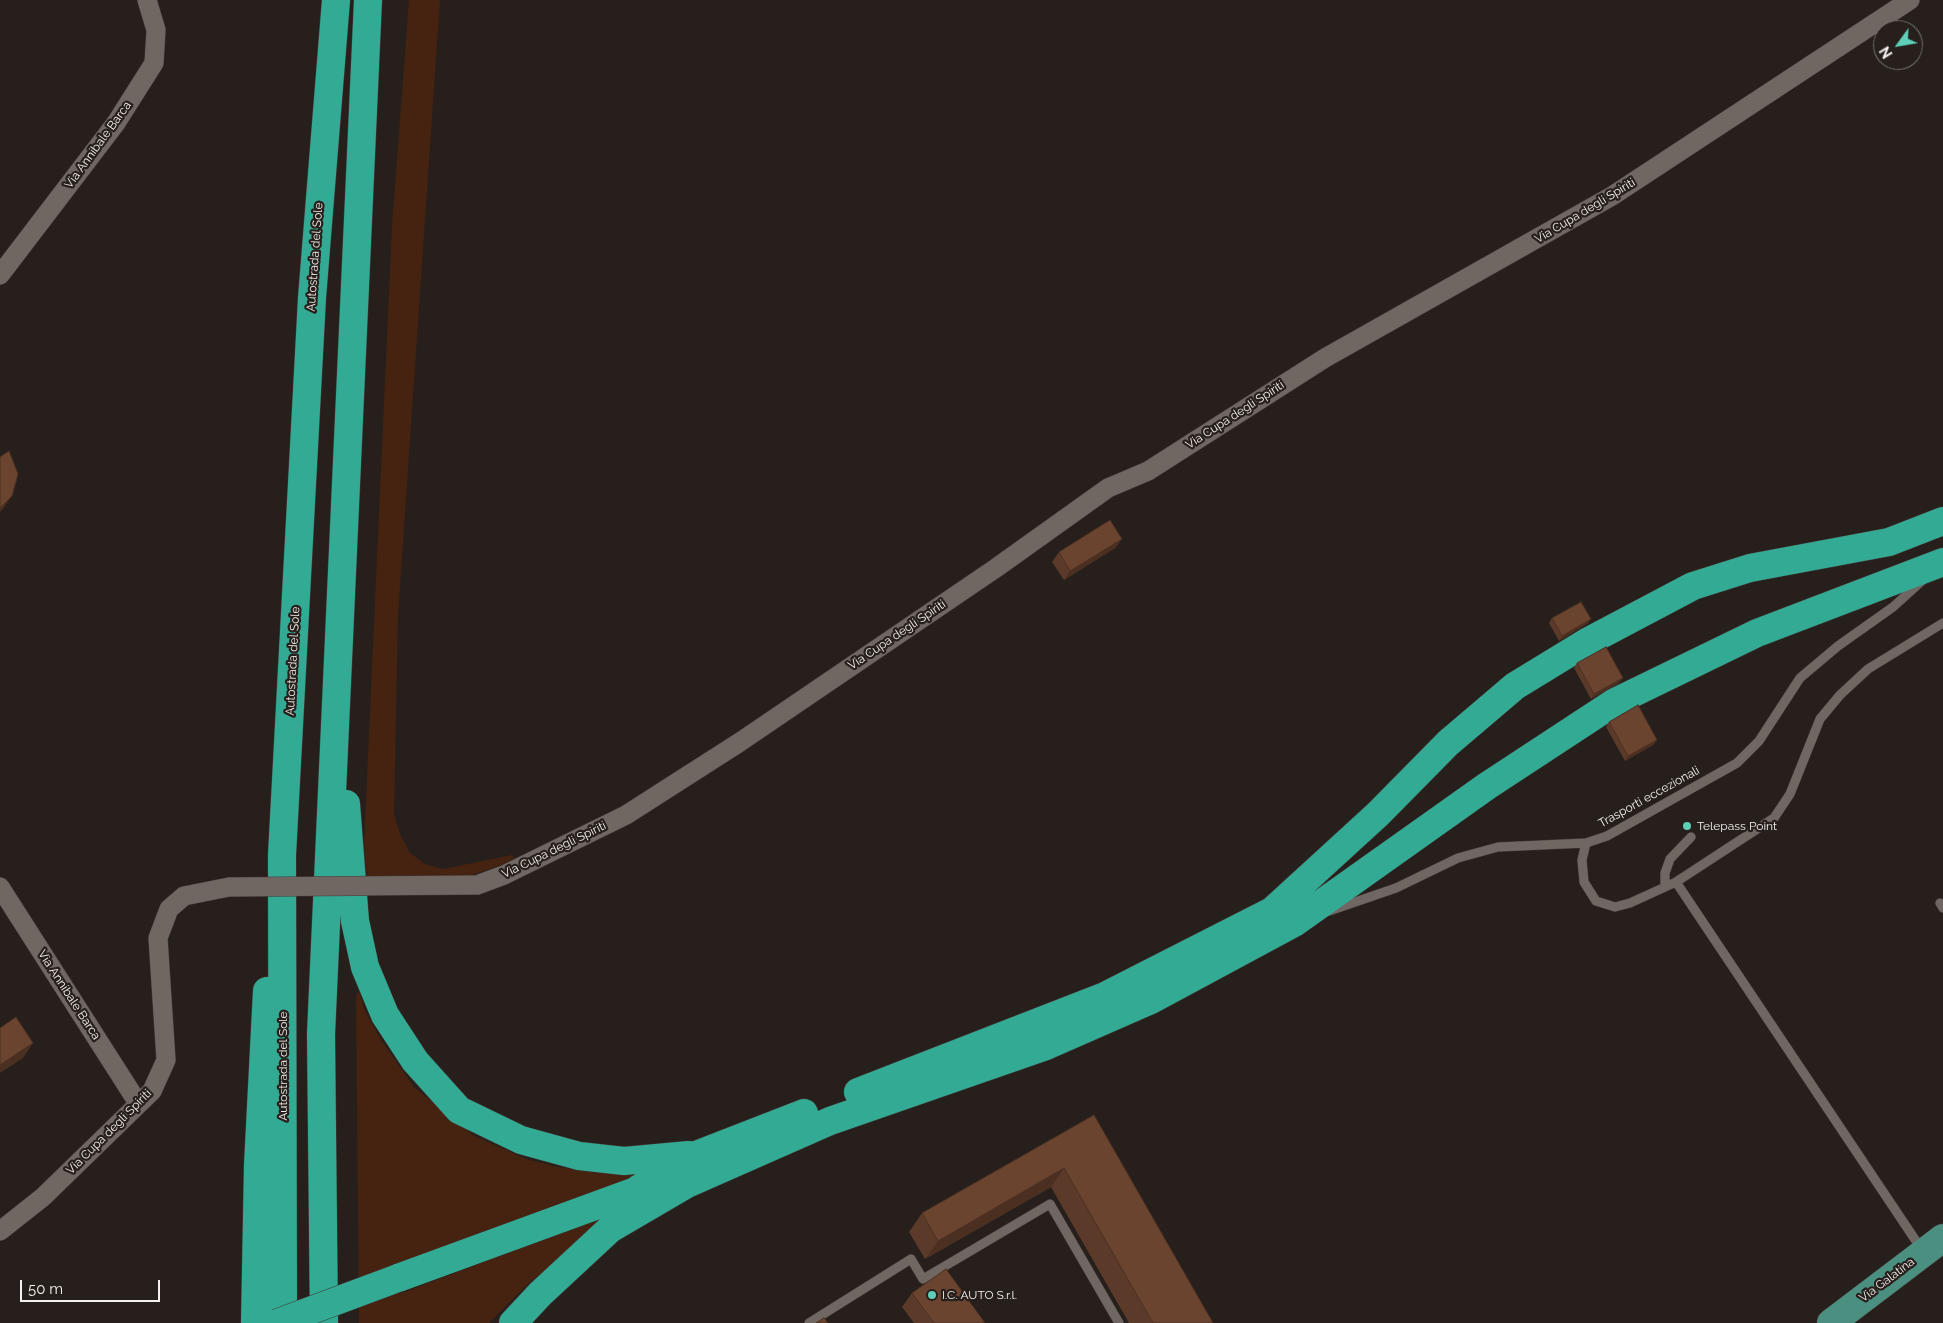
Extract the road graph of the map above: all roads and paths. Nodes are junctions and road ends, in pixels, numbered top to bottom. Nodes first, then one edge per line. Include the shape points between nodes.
1 (147, 0) edge
2 (336, 0) edge
3 (368, 0) edge
4 (1910, 0) edge
5 (0, 276) edge
6 (1943, 521) edge
7 (1943, 562) edge
8 (1943, 623) edge
9 (337, 679) junction
10 (1691, 837) dead end
11 (1586, 842) junction
12 (282, 855) junction
13 (1676, 882) junction
14 (0, 887) edge
15 (1665, 887) junction
16 (1294, 923) junction
17 (138, 1103) junction
18 (765, 1149) junction
19 (696, 1155) junction
20 (638, 1189) junction
21 (0, 1231) edge
22 (1933, 1245) edge
23 (255, 1323) edge
24 (277, 1323) edge
25 (284, 1323) edge
26 (324, 1323) edge
27 (513, 1323) edge
28 (809, 1323) edge
29 (1119, 1323) edge
30 (1831, 1323) edge

1 - 5 street, Via Annibale Barca via 156,30 154,63 116,123
2 - 12 highway, Autostrada del Sole via 312,298
3 - 9 highway
4 - 17 street, Via Cupa degli Spiriti, bridge via 1612,196 1325,358 1148,471 1108,488 996,568 626,815 477,885 229,887 184,896 169,909 158,938 166,1060 152,1091
6 - 19 highway via 1889,542 1750,568 1693,586 1587,642 1515,686 1448,743 1378,814 1272,911 1106,996
7 - 11 lane, Trasporti eccezionali via 1893,607 1800,678 1759,741 1737,763 1607,836
7 - 16 highway via 1757,633 1615,702 1487,786
8 - 13 lane via 1868,669 1840,695 1820,719 1790,794 1774,818
9 - 19 highway via 355,921 366,967 385,1015 415,1061 459,1110 521,1140 579,1156 624,1161
9 - 26 highway via 321,1034
10 - 15 lane via 1670,858 1665,872
11 - 15 lane via 1582,860 1584,882 1596,901 1615,907
11 - 16 lane, Trasporti eccezionali via 1498,847 1458,858 1396,888
12 - 23 highway via 264,1016
12 - 25 highway, Autostrada del Sole
13 - 15 lane
13 - 22 lane
14 - 17 street, Via Annibale Barca
16 - 18 highway via 1151,1000 1046,1046 830,1121
17 - 21 street, Via Cupa degli Spiriti via 44,1197
18 - 20 highway
18 - 27 highway via 687,1184 610,1229
19 - 20 highway
20 - 24 highway, bridge
22 - 30 main road, Via Galatina
28 - 29 lane via 911,1259 924,1279 1050,1204

